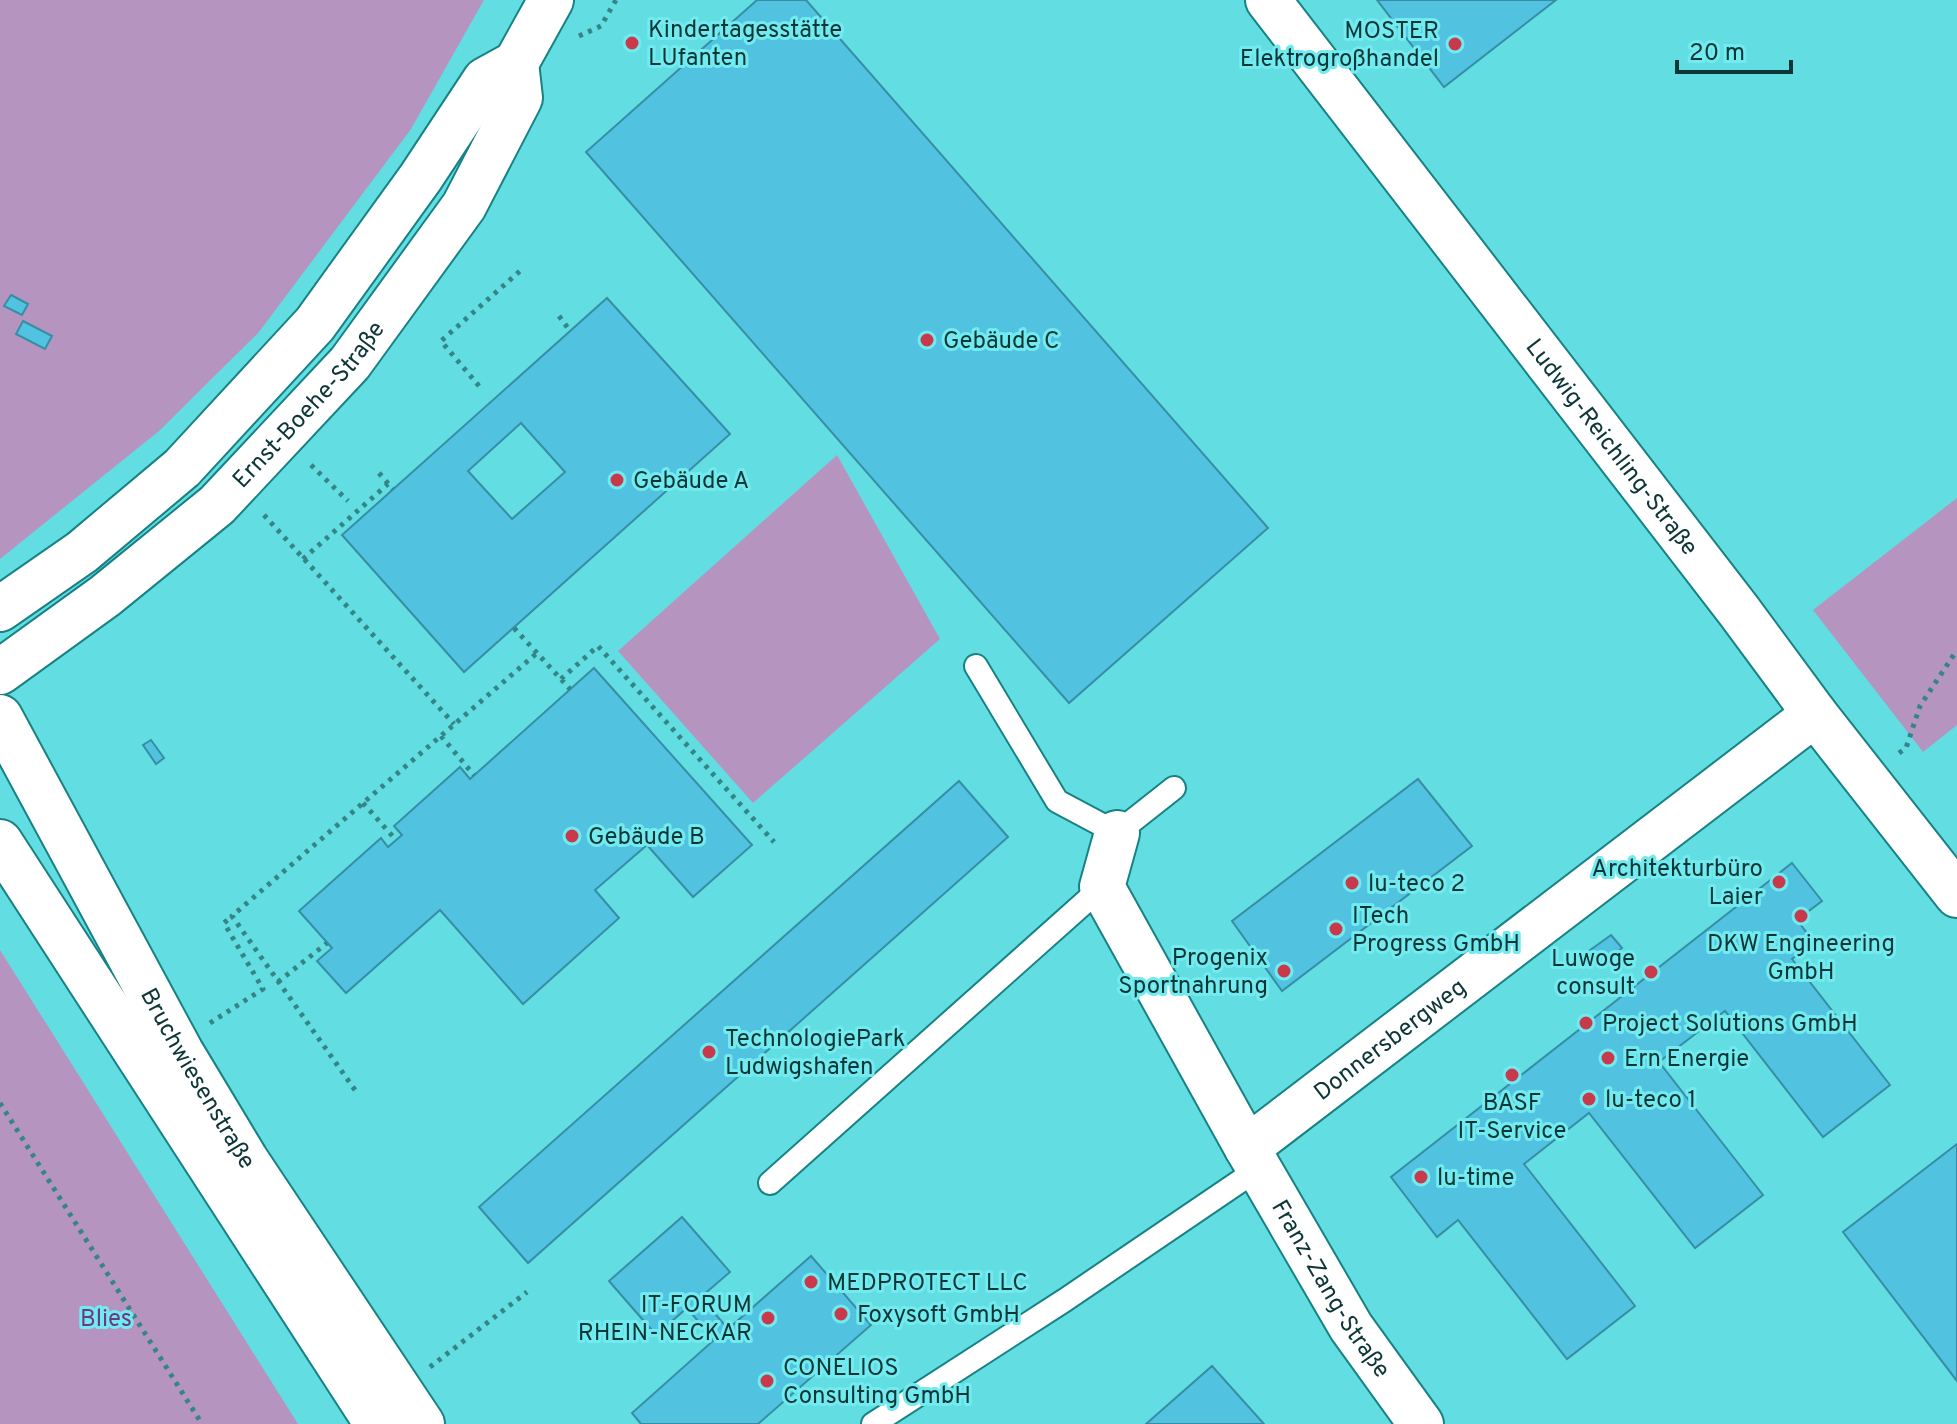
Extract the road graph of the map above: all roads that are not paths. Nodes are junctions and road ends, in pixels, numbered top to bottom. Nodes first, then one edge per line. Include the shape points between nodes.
1 (551, 0) edge
2 (1268, 0) edge
3 (516, 63) junction
4 (421, 177) junction
5 (464, 206) junction
6 (182, 468) junction
7 (227, 494) junction
8 (0, 609) edge
9 (976, 666) dead end
10 (0, 672) edge
11 (1815, 714) junction
12 (0, 717) edge
13 (1174, 788) dead end
14 (1117, 833) junction
15 (0, 842) edge
16 (1102, 887) junction
17 (1957, 895) edge
18 (1253, 1158) junction
19 (770, 1183) dead end
20 (377, 1424) edge
21 (422, 1424) edge
22 (873, 1424) edge
23 (1421, 1424) edge

1 - 3 street, Ernst-Boehe-Straße
2 - 11 street, Ludwig-Reichling-Straße
3 - 4 street, Ernst-Boehe-Straße via 485,80
3 - 5 street, Ernst-Boehe-Straße via 520,98
4 - 5 lane
4 - 6 street, Ernst-Boehe-Straße via 315,324
5 - 7 street, Ernst-Boehe-Straße via 350,363
6 - 7 lane
6 - 8 street, Ernst-Boehe-Straße via 82,552
7 - 10 street, Ernst-Boehe-Straße via 105,596
9 - 14 lane via 1057,801
11 - 17 street, Ludwig-Reichling-Straße
11 - 18 street, Donnersbergweg
12 - 21 street, Bruchwiesenstraße via 189,1065 254,1173
13 - 14 lane
14 - 16 street
15 - 20 street, Bruchwiesenstraße
16 - 18 street
16 - 19 lane
18 - 22 lane via 1065,1300
18 - 23 street, Franz-Zang-Straße via 1351,1327

